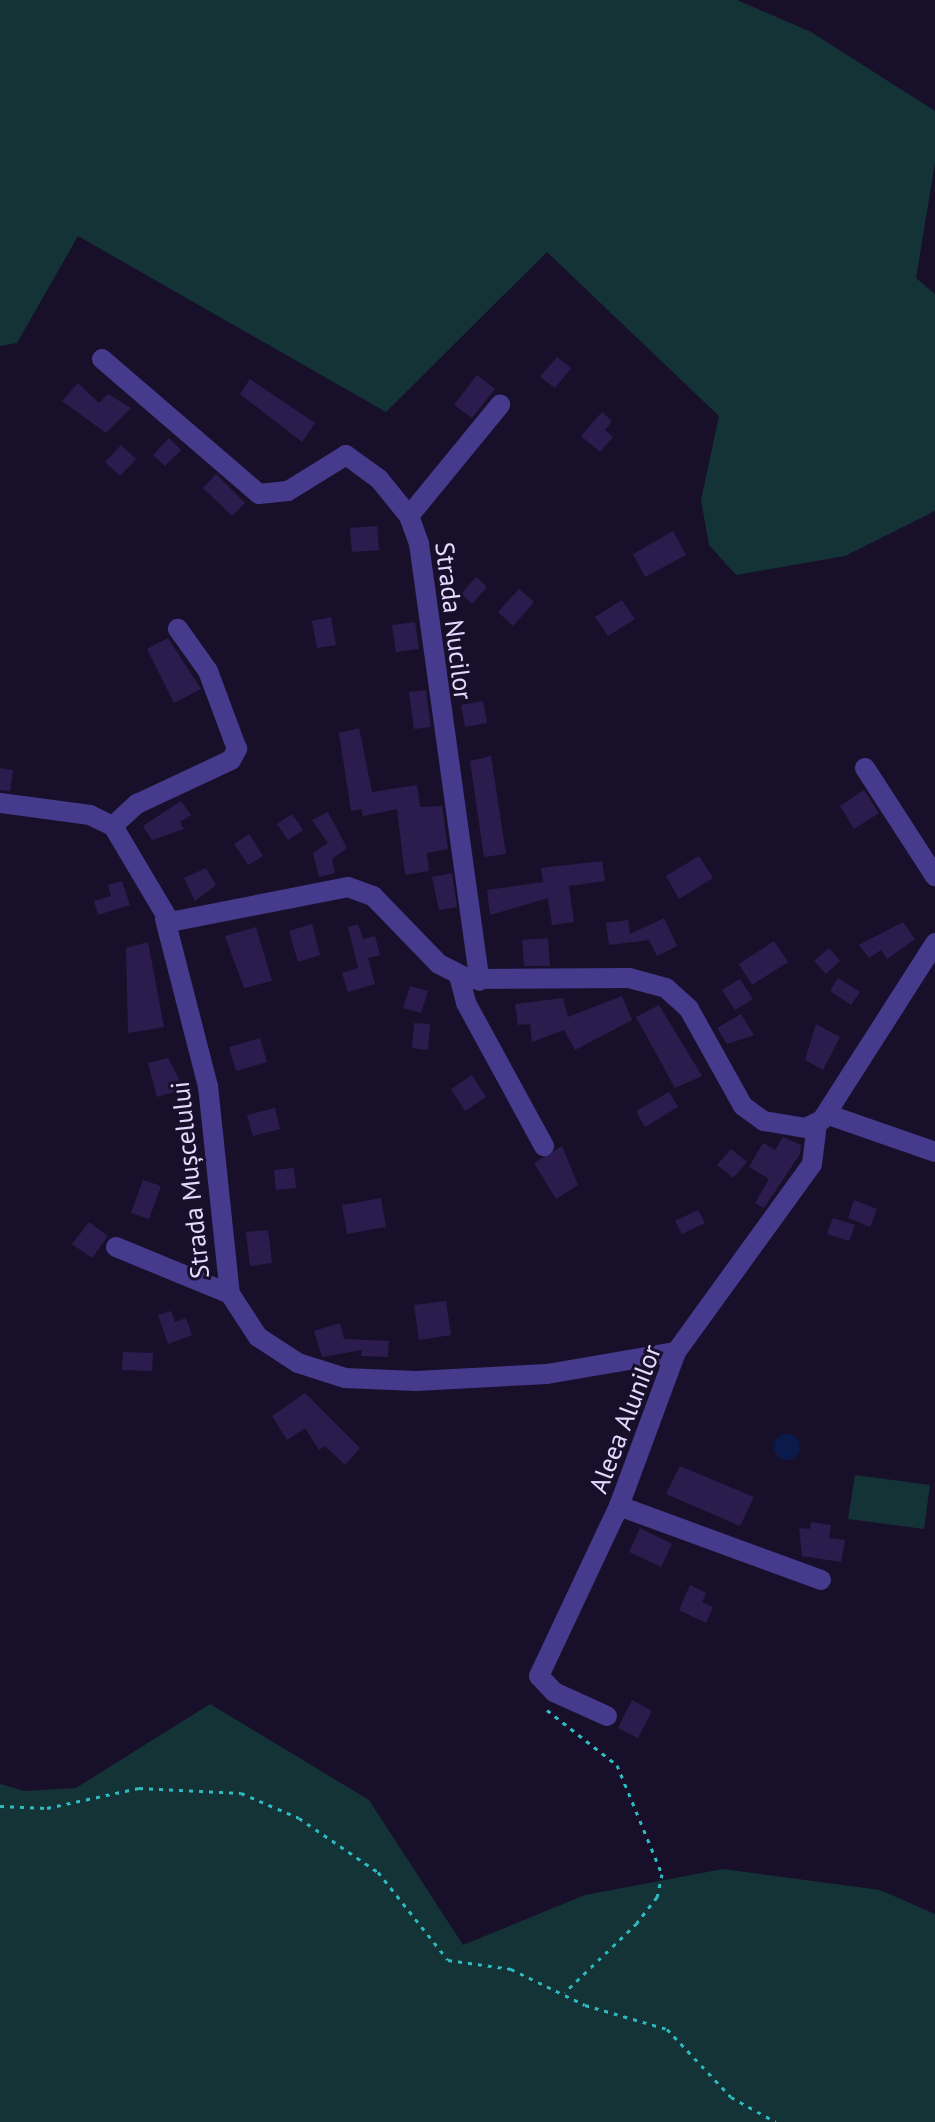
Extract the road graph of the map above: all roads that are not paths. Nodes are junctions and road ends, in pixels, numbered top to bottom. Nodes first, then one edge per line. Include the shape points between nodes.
1 (102, 359) dead end
2 (500, 405) dead end
3 (409, 516) junction
4 (178, 629) dead end
5 (865, 768) dead end
6 (0, 803) edge
7 (113, 826) junction
8 (935, 876) edge
9 (165, 919) junction
10 (935, 943) edge
11 (459, 976) junction
12 (480, 981) junction
13 (822, 1119) junction
14 (544, 1146) dead end
15 (935, 1152) edge
16 (116, 1247) dead end
17 (230, 1294) junction
18 (676, 1352) junction
19 (619, 1506) junction
20 (821, 1580) dead end
21 (607, 1716) dead end

1 - 3 street, Strada Nucilor via 259,494 288,491 346,455 379,479
2 - 3 street
3 - 12 street, Strada Nucilor via 419,544
4 - 7 street via 208,671 237,749 231,760 137,804
5 - 8 street
6 - 7 street via 90,815
7 - 9 street, Strada Mușcelului
9 - 11 street via 185,923 348,887 373,896
9 - 17 street, Strada Mușcelului via 212,1109
10 - 13 street
11 - 12 street
11 - 14 street via 466,1003
12 - 13 street via 629,978 666,988 689,1009 743,1106 764,1121
13 - 15 street
13 - 18 street, Aleea Alunilor via 812,1164
16 - 17 street
17 - 18 street, Strada Mușcelului via 247,1326 271,1346 345,1378 490,1379
18 - 19 street, Aleea Alunilor
19 - 20 street
19 - 21 street, Aleea Alunilor via 539,1676 554,1692

